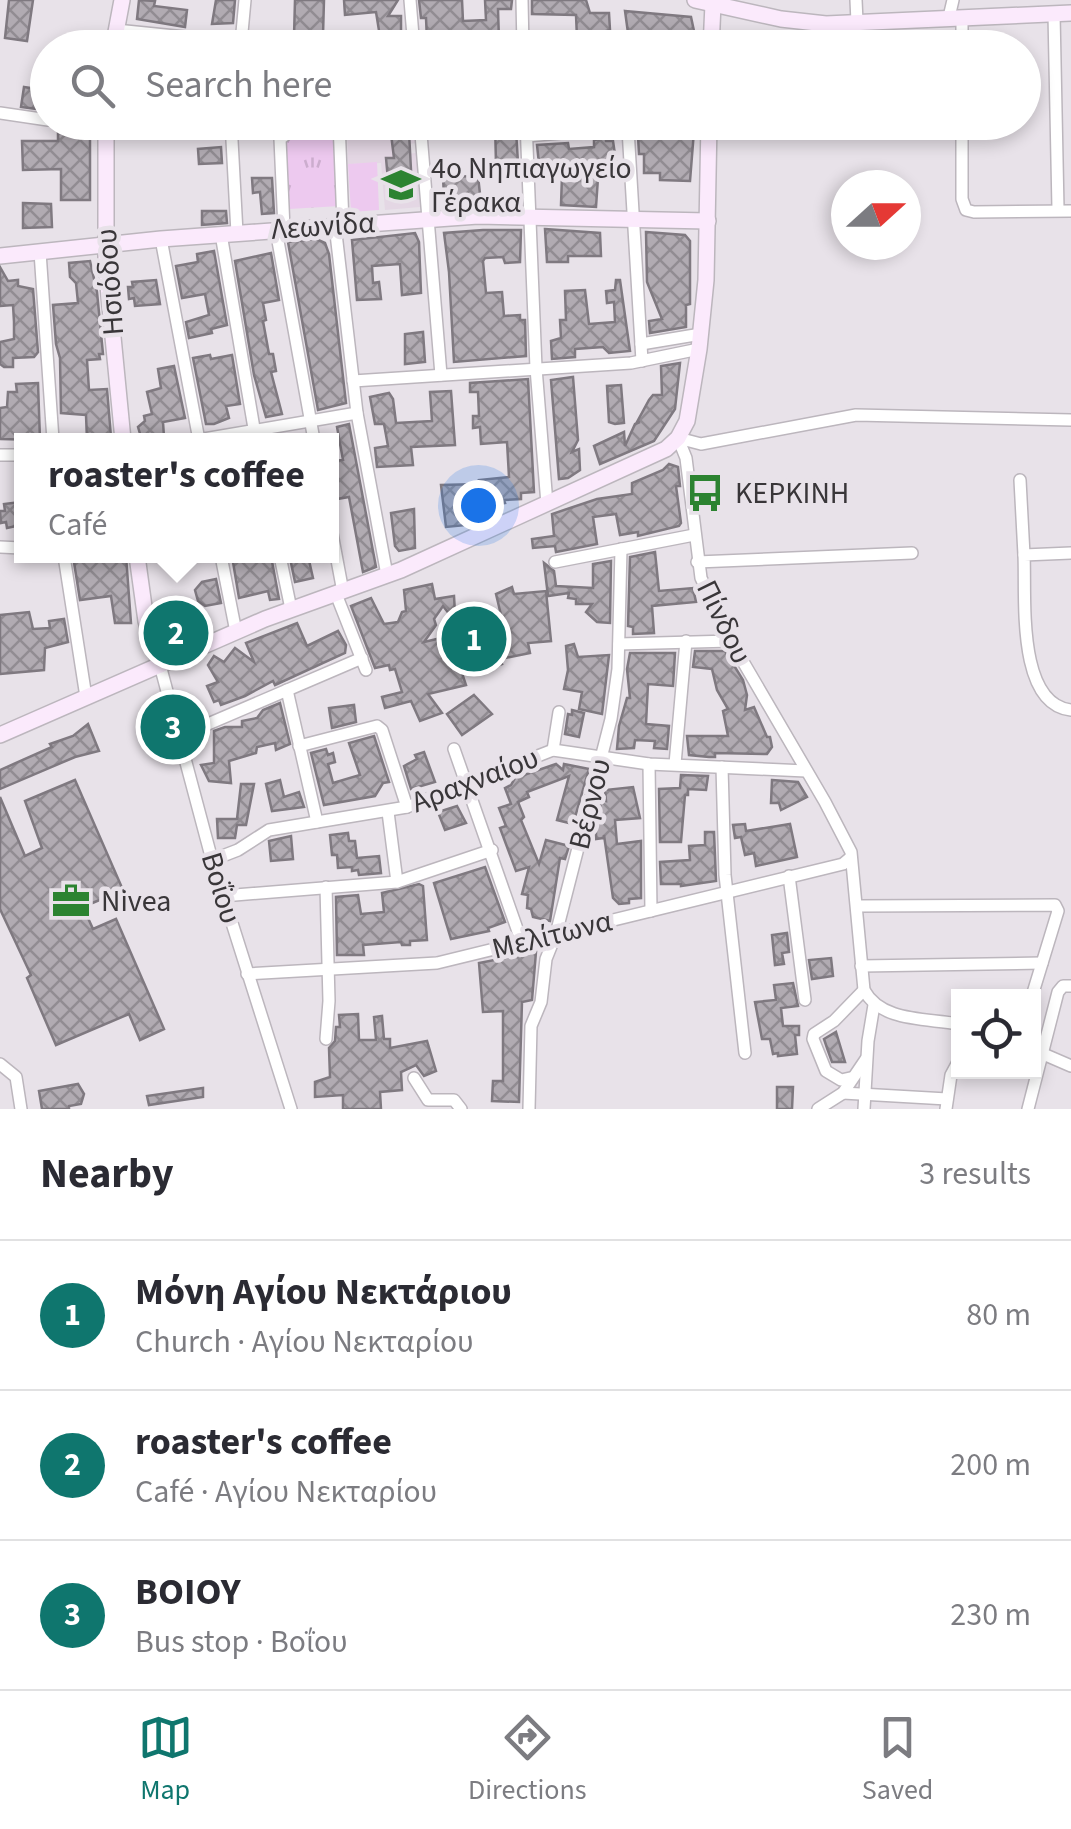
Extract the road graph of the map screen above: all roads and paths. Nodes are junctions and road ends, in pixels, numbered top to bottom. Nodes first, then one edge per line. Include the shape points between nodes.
1 (122, 0) edge
2 (245, 0) edge
3 (410, 0) edge
4 (522, 0) edge
5 (695, 0) edge
6 (856, 0) edge
7 (953, 0) edge
8 (1028, 0) edge
9 (713, 2) edge
10 (1054, 10) edge
11 (1018, 16) junction
12 (956, 17) junction
13 (857, 22) junction
14 (116, 30) edge
15 (238, 30) edge
16 (412, 30) edge
17 (523, 30) edge
18 (712, 30) edge
19 (959, 30) edge
20 (0, 113) edge
21 (30, 117) edge
22 (106, 140) edge
23 (231, 140) edge
24 (280, 140) edge
25 (340, 140) edge
26 (421, 140) edge
27 (527, 140) edge
28 (628, 140) edge
29 (709, 140) edge
30 (962, 140) edge
31 (1064, 210) edge
32 (531, 217) junction
33 (428, 219) junction
34 (632, 219) junction
35 (708, 221) junction
36 (339, 224) junction
37 (280, 230) junction
38 (229, 234) junction
39 (162, 239) junction
40 (106, 244) junction
41 (40, 252) junction
42 (0, 256) edge
43 (700, 342) junction
44 (641, 344) junction
45 (642, 361) junction
46 (536, 368) junction
47 (441, 375) junction
48 (354, 381) junction
49 (357, 413) junction
50 (310, 420) junction
51 (1071, 420) edge
52 (53, 433) edge
53 (122, 433) edge
54 (198, 433) edge
55 (255, 433) edge
56 (265, 433) edge
57 (313, 433) edge
58 (678, 438) junction
59 (1020, 480) dead end
60 (547, 504) junction
61 (694, 534) junction
62 (621, 548) junction
63 (912, 553) dead end
64 (1071, 553) edge
65 (1024, 555) junction
66 (555, 562) dead end
67 (696, 562) junction
68 (65, 563) edge
69 (138, 563) edge
70 (223, 563) edge
71 (281, 563) edge
72 (336, 563) edge
73 (388, 575) junction
74 (340, 593) junction
75 (291, 609) junction
76 (236, 632) junction
77 (686, 641) junction
78 (731, 641) junction
79 (619, 644) junction
80 (160, 665) junction
81 (287, 690) junction
82 (86, 697) junction
83 (1071, 710) edge
84 (559, 712) dead end
85 (0, 736) edge
86 (180, 736) junction
87 (298, 746) junction
88 (454, 749) dead end
89 (553, 750) junction
90 (602, 758) junction
91 (649, 764) junction
92 (675, 764) junction
93 (722, 767) junction
94 (806, 771) junction
95 (467, 785) junction
96 (406, 807) junction
97 (388, 812) junction
98 (317, 822) junction
99 (492, 850) junction
100 (850, 859) junction
101 (212, 860) junction
102 (789, 876) junction
103 (396, 882) junction
104 (326, 888) junction
105 (726, 892) junction
106 (223, 896) junction
107 (858, 906) junction
108 (651, 911) junction
109 (556, 934) junction
110 (522, 942) junction
111 (1042, 963) junction
112 (861, 966) junction
113 (328, 971) junction
114 (247, 974) junction
115 (1067, 986) edge
116 (1034, 989) edge
117 (864, 990) junction
118 (805, 1000) dead end
119 (874, 1005) junction
120 (951, 1023) edge
121 (326, 1039) dead end
122 (1041, 1043) edge
123 (745, 1053) dead end
124 (1041, 1053) edge
125 (868, 1057) junction
126 (0, 1064) edge
127 (1071, 1066) edge
128 (951, 1076) edge
129 (414, 1078) dead end
130 (850, 1078) junction
131 (1033, 1079) edge
132 (16, 1082) junction
133 (0, 1085) edge
134 (843, 1093) junction
135 (864, 1103) edge
136 (946, 1104) edge
137 (21, 1109) edge
138 (291, 1109) edge
139 (461, 1109) edge
140 (529, 1109) edge
141 (818, 1109) edge
142 (1028, 1109) edge

1 - 14 street
2 - 15 street
3 - 16 street
4 - 17 street
5 - 9 street
6 - 13 street
7 - 12 street
8 - 11 street
9 - 13 street via 800,22
9 - 18 street
10 - 11 street
10 - 31 street
11 - 12 street
12 - 13 street
12 - 19 street
20 - 21 street
22 - 40 street, Ησιόδου
23 - 38 street
24 - 37 street
25 - 36 street
26 - 33 street
27 - 32 street
28 - 34 street
29 - 35 street
30 - 31 street via 966,210
32 - 33 street, Λεωνίδα
32 - 34 street, Λεωνίδα
32 - 46 street
33 - 36 street, Λεωνίδα
33 - 47 street
34 - 35 street, Λεωνίδα
34 - 44 street
35 - 43 street
36 - 37 street, Λεωνίδα
36 - 48 street
37 - 38 street, Λεωνίδα
37 - 50 street
38 - 39 street, Λεωνίδα
38 - 55 street
39 - 40 street, Λεωνίδα
39 - 54 street
40 - 41 street, Λεωνίδα
40 - 53 street, Ησιόδου
41 - 42 street, Λεωνίδα
41 - 52 street
43 - 44 street
43 - 45 street
43 - 58 street via 691,409
44 - 45 street
45 - 46 street
46 - 47 street
46 - 60 street
47 - 48 street
48 - 49 street
49 - 50 street
49 - 73 street
50 - 56 street
50 - 57 street
51 - 58 street via 856,416 701,444
58 - 60 street via 656,456
58 - 61 street, Πίνδου
59 - 65 street
60 - 73 street
61 - 62 street
61 - 67 street, Πίνδου
62 - 66 street
62 - 79 street, Βέρνου
63 - 67 street
64 - 65 street
65 - 83 street via 1035,681 1059,709
67 - 78 street, Πίνδου
68 - 82 street
69 - 80 street
70 - 76 street
71 - 75 street
72 - 74 street
73 - 74 street
74 - 75 street
74 - 81 street via 364,664
75 - 76 street
76 - 80 street
77 - 78 street
77 - 79 street
77 - 92 street
78 - 94 street, Πίνδου
79 - 90 street, Βέρνου
80 - 82 street
80 - 86 street, Βοΐου
81 - 86 street
81 - 87 street
82 - 85 street
84 - 89 street
86 - 101 street, Βοΐου
87 - 96 street via 377,726
87 - 98 street
88 - 95 street
89 - 90 street, Αραχναίου
89 - 95 street, Αραχναίου
90 - 91 street, Αραχναίου
90 - 109 street, Βέρνου
91 - 92 street, Αραχναίου
91 - 108 street
92 - 93 street, Αραχναίου
93 - 94 street, Αραχναίου
93 - 105 street
94 - 100 street, Πίνδου
95 - 96 street, Αραχναίου
95 - 99 street
96 - 97 street, Αραχναίου
97 - 98 street, Αραχναίου
97 - 103 street
98 - 101 street, Αραχναίου via 270,830
99 - 103 street
99 - 110 street
100 - 102 street, Μελίτωνα
100 - 107 street, Πίνδου
101 - 106 street, Βοΐου
102 - 105 street, Μελίτωνα
102 - 118 street
103 - 104 street
104 - 106 street
104 - 113 street
105 - 108 street, Μελίτωνα
105 - 123 street
106 - 114 street, Βοΐου
107 - 111 street via 1053,904
107 - 112 street, Πίνδου
108 - 109 street, Μελίτωνα
109 - 110 street, Μελίτωνα
109 - 140 street, Βέρνου via 532,1017
110 - 113 street, Μελίτωνα via 414,966
111 - 112 street
111 - 116 street
112 - 117 street, Πίνδου
113 - 114 street, Μελίτωνα
113 - 121 street
114 - 138 street, Βοΐου
115 - 122 street via 1058,992
117 - 119 street, Πίνδου
117 - 130 street via 813,1039 826,1071
119 - 120 street
119 - 125 street
124 - 127 street
125 - 130 street
125 - 135 street
126 - 132 street
128 - 136 street
129 - 139 street via 428,1100 454,1100
130 - 134 street
131 - 142 street
132 - 133 street
132 - 137 street
134 - 135 street
134 - 141 street
135 - 136 street

